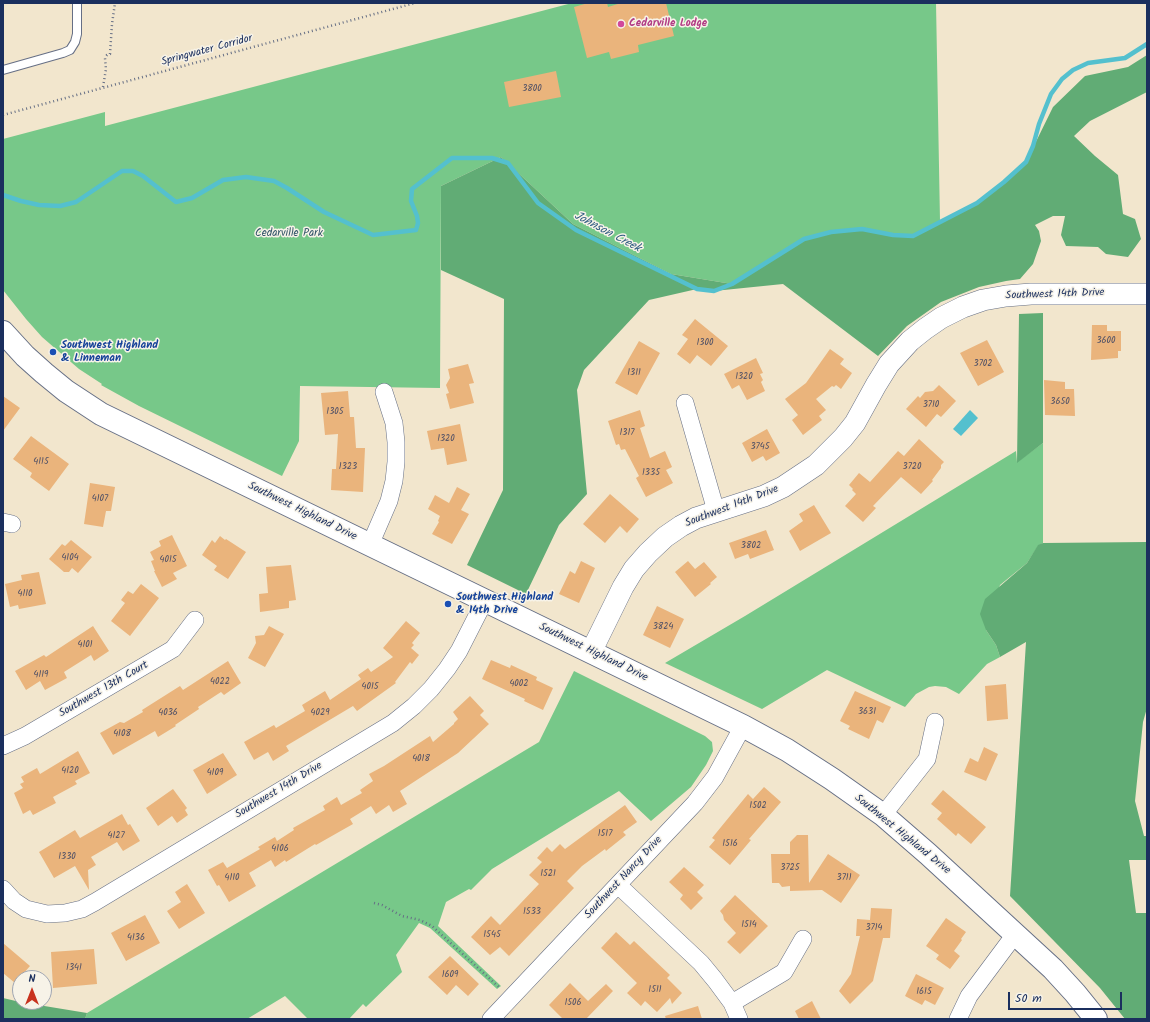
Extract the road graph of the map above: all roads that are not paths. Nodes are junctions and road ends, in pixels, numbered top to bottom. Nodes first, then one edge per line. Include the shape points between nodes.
1 (77, 3) edge
2 (3, 70) edge
3 (1147, 294) edge
4 (5, 338) edge
5 (384, 392) dead end
6 (685, 403) dead end
7 (716, 511) junction
8 (370, 545) junction
9 (485, 600) junction
10 (195, 620) dead end
11 (591, 652) junction
12 (936, 722) dead end
13 (743, 726) junction
14 (3, 746) edge
15 (883, 815) junction
16 (618, 885) junction
17 (3, 889) edge
18 (1016, 933) junction
19 (803, 939) dead end
20 (732, 1003) junction
21 (498, 1016) edge
22 (739, 1019) edge
23 (958, 1019) edge
24 (1096, 1019) edge

1 - 2 lane via 77,34 70,50
3 - 7 street, Southwest 14th Drive via 1030,294 983,300 963,307 925,329 897,354 883,373 855,423 816,465 770,493
4 - 8 main road, Southwest Highland Drive via 61,387 101,414
5 - 8 street via 394,423 396,462 389,501
6 - 7 street
7 - 11 street, Southwest 14th Drive via 681,526 648,553 623,587
8 - 9 main road, Southwest Highland Drive
9 - 11 main road, Southwest Highland Drive
9 - 17 street, Southwest 14th Drive via 447,669 414,706 393,722 95,902 65,913 47,914 26,909
10 - 14 street, Southwest 13th Court via 173,649 25,736
11 - 13 main road, Southwest Highland Drive
12 - 15 street via 927,759
13 - 15 main road, Southwest Highland Drive via 787,750
13 - 16 street, Southwest Nancy Drive via 707,789
15 - 18 main road, Southwest Highland Drive
16 - 20 street via 701,963
16 - 21 street, Southwest Nancy Drive via 511,998
18 - 23 street via 969,996
18 - 24 main road, Southwest Highland Drive via 1058,974
19 - 20 street via 784,972
20 - 22 street

